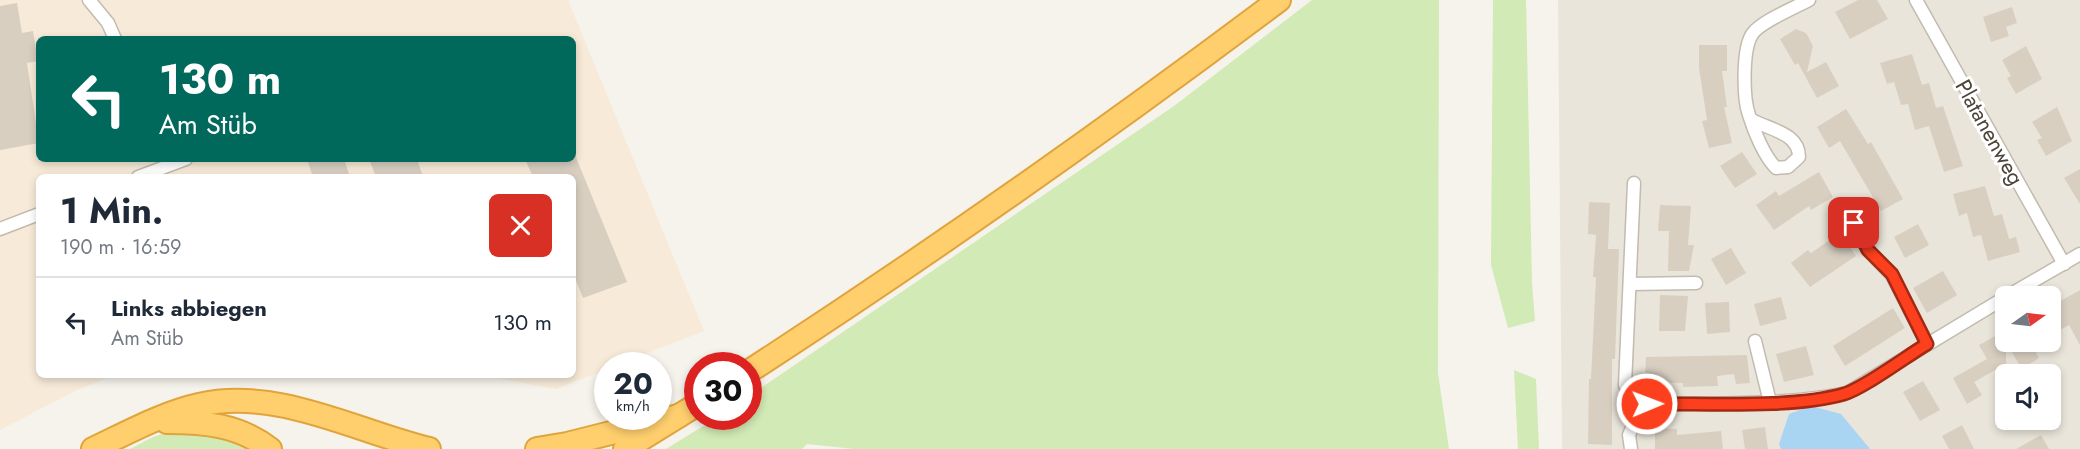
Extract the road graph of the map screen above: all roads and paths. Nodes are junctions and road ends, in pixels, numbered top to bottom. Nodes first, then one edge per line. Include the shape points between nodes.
1 (89, 0) edge
2 (1279, 0) edge
3 (1809, 0) edge
4 (1916, 0) edge
5 (114, 36) edge
6 (1752, 120) dead end
7 (169, 162) edge
8 (144, 174) edge
9 (1634, 183) dead end
10 (36, 215) edge
11 (1854, 223) dead end
12 (0, 229) edge
13 (2080, 254) edge
14 (2064, 264) junction
15 (1696, 283) dead end
16 (1630, 284) junction
17 (2025, 286) edge
18 (1995, 304) edge
19 (1755, 341) dead end
20 (1927, 344) junction
21 (762, 363) edge
22 (1770, 402) junction
23 (684, 413) edge
24 (1638, 413) junction
25 (678, 416) junction
26 (153, 423) junction
27 (93, 449) edge
28 (270, 449) edge
29 (429, 449) edge
30 (537, 449) edge
31 (625, 449) edge
32 (1631, 449) edge

1 - 5 street
2 - 21 highway via 1000,203
3 - 6 street via 1755,30 1748,40 1745,90
4 - 14 street, Platanenweg
7 - 8 street
9 - 16 street
10 - 12 street
11 - 20 street via 1868,250 1892,274
13 - 14 street
14 - 17 street
15 - 16 street
16 - 24 street via 1625,385
18 - 20 street
19 - 22 street
20 - 22 street via 1846,393
22 - 24 street via 1647,404
23 - 25 highway
24 - 32 street via 1629,435
25 - 30 highway
25 - 31 highway
26 - 27 highway
26 - 28 highway via 217,424 255,438
26 - 29 highway via 198,405 252,401 286,406

